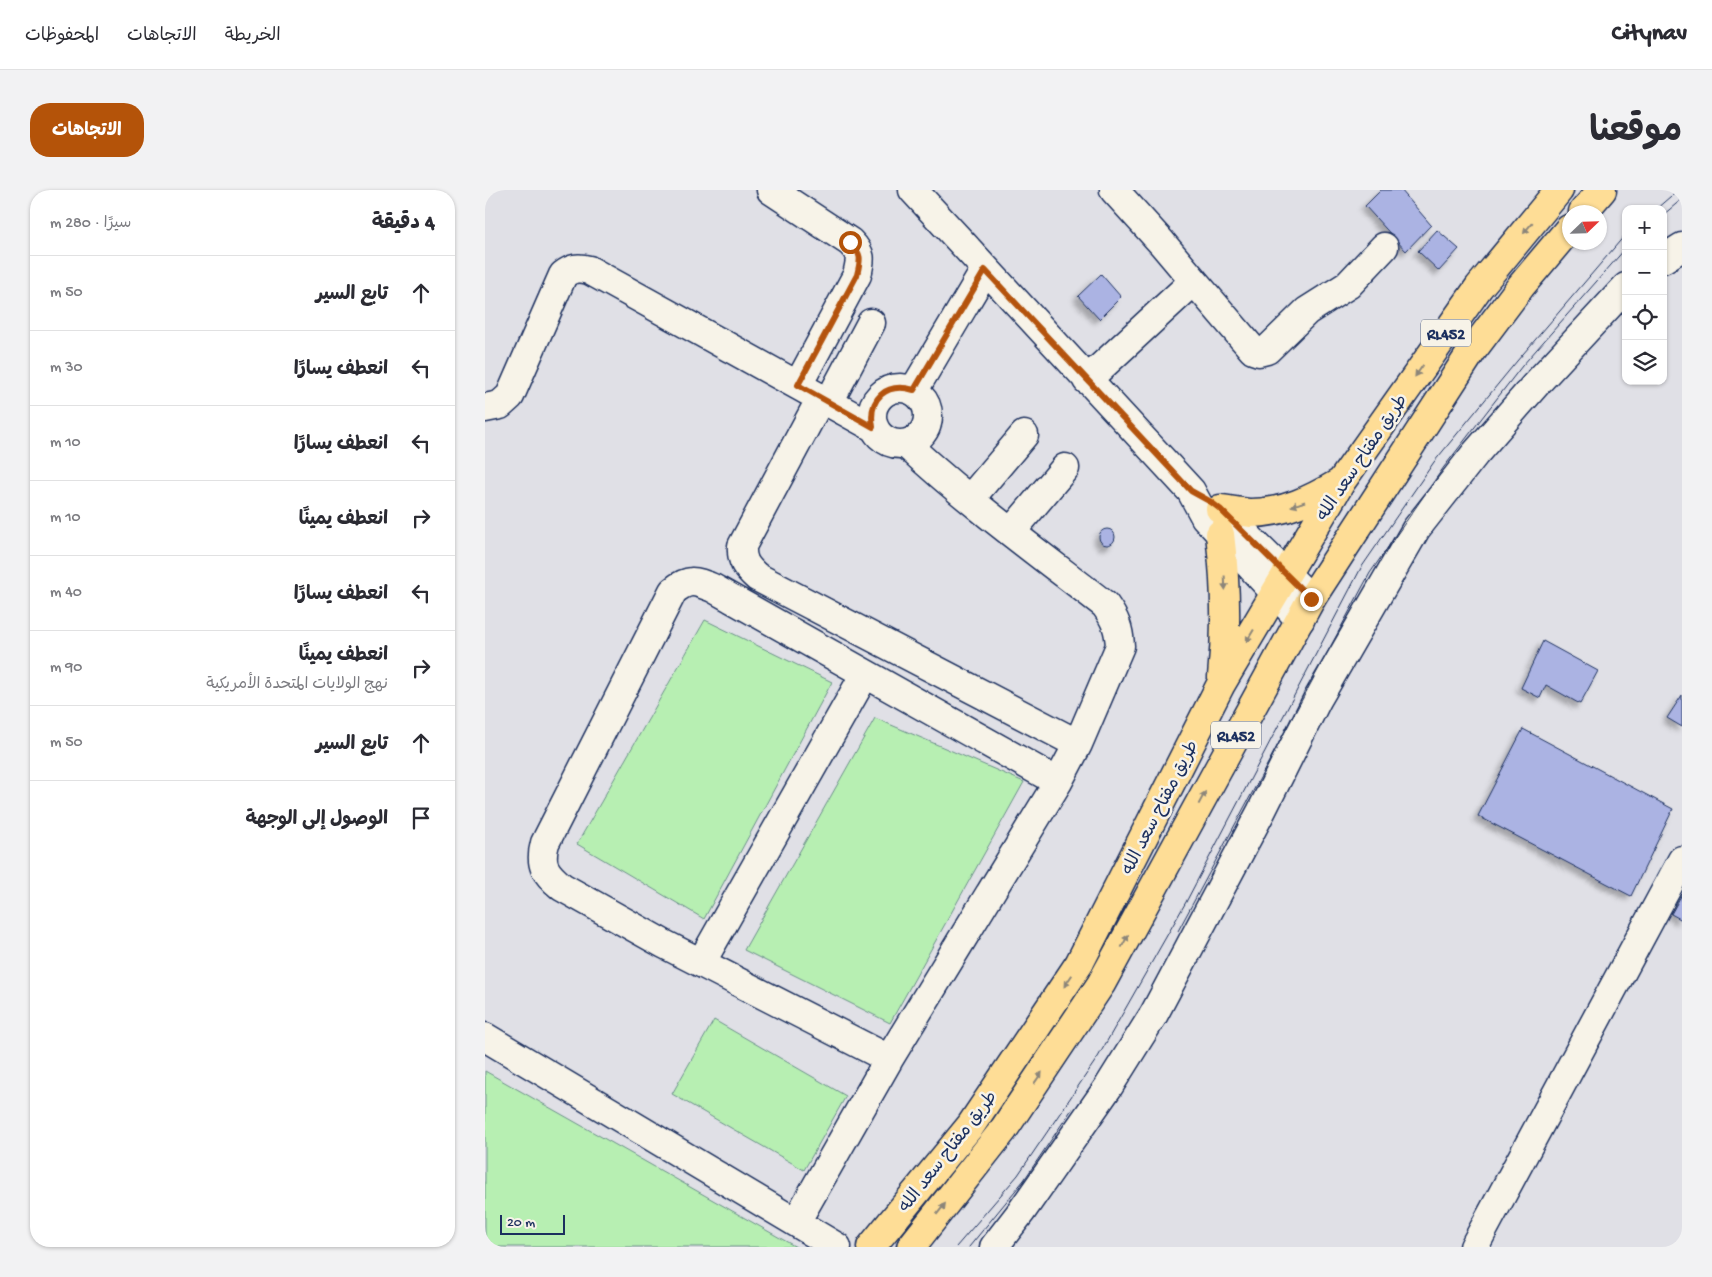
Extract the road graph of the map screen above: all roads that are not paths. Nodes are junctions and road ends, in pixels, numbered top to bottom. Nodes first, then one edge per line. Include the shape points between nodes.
1 (771, 190) edge
2 (913, 190) edge
3 (1114, 190) edge
4 (1559, 190) edge
5 (1602, 190) edge
6 (1589, 205) edge
7 (1562, 236) edge
8 (1384, 246) dead end
9 (1682, 247) edge
10 (1682, 256) edge
11 (1667, 258) edge
12 (1667, 260) edge
13 (985, 270) junction
14 (1194, 281) junction
15 (1622, 291) edge
16 (871, 323) dead end
17 (1087, 380) junction
18 (914, 390) junction
19 (816, 395) junction
20 (485, 408) edge
21 (873, 427) junction
22 (1024, 435) dead end
23 (906, 444) junction
24 (1065, 468) dead end
25 (1341, 482) junction
26 (971, 499) junction
27 (1220, 522) junction
28 (1011, 532) junction
29 (1281, 585) junction
30 (1305, 610) junction
31 (865, 674) junction
32 (1221, 684) junction
33 (1078, 744) junction
34 (1058, 782) junction
35 (1682, 860) edge
36 (701, 963) junction
37 (485, 1037) edge
38 (889, 1059) junction
39 (796, 1222) junction
40 (837, 1247) edge
41 (871, 1247) edge
42 (911, 1247) edge
43 (993, 1247) edge
44 (1474, 1247) edge

1 - 19 street via 850,242 861,260
2 - 13 street
3 - 14 street
4 -> 25 highway, طريق مفتاح سعد الله / RL452 via 1479,287
5 - 6 highway
7 - 30 highway, طريق مفتاح سعد الله / RL452 via 1471,351
8 - 14 street via 1347,285 1307,311 1267,350 1259,352 1253,350
9 - 11 street
10 - 12 street
13 - 17 street
13 - 18 street
14 - 17 street
15 - 43 street via 1475,454 1416,529 1317,700 1154,1014 1109,1086
16 - 19 street
17 - 27 street via 1191,491 1211,502
18 - 21 street via 904,387 885,391 873,407
18 - 23 street via 927,405 929,415 923,434
19 - 20 street via 589,270 579,268 563,275 510,396 500,405
19 - 21 street
19 - 33 street via 742,546 741,557 747,568 757,577
21 - 23 street via 887,441
22 - 26 street
23 - 26 street
24 - 28 street
25 -> 27 highway via 1314,499
25 - 29 highway, طريق مفتاح سعد الله / RL452
26 - 28 street
27 - 29 street
27 -> 32 highway via 1227,609
28 - 33 street via 1105,605 1119,630 1120,646
29 - 30 street
29 -> 32 highway, طريق مفتاح سعد الله / RL452
42 -> 30 highway, طريق مفتاح سعد الله / RL452 via 1003,1129 1101,984
31 - 34 street
31 - 36 street
31 - 36 street via 713,588 695,581 683,583 673,591 541,855 548,876 562,887
32 -> 41 highway, طريق مفتاح سعد الله / RL452 via 1079,964 971,1125
33 - 34 street
34 - 38 street
35 - 44 street
36 - 38 street
37 - 39 street
38 - 39 street
39 - 40 street

